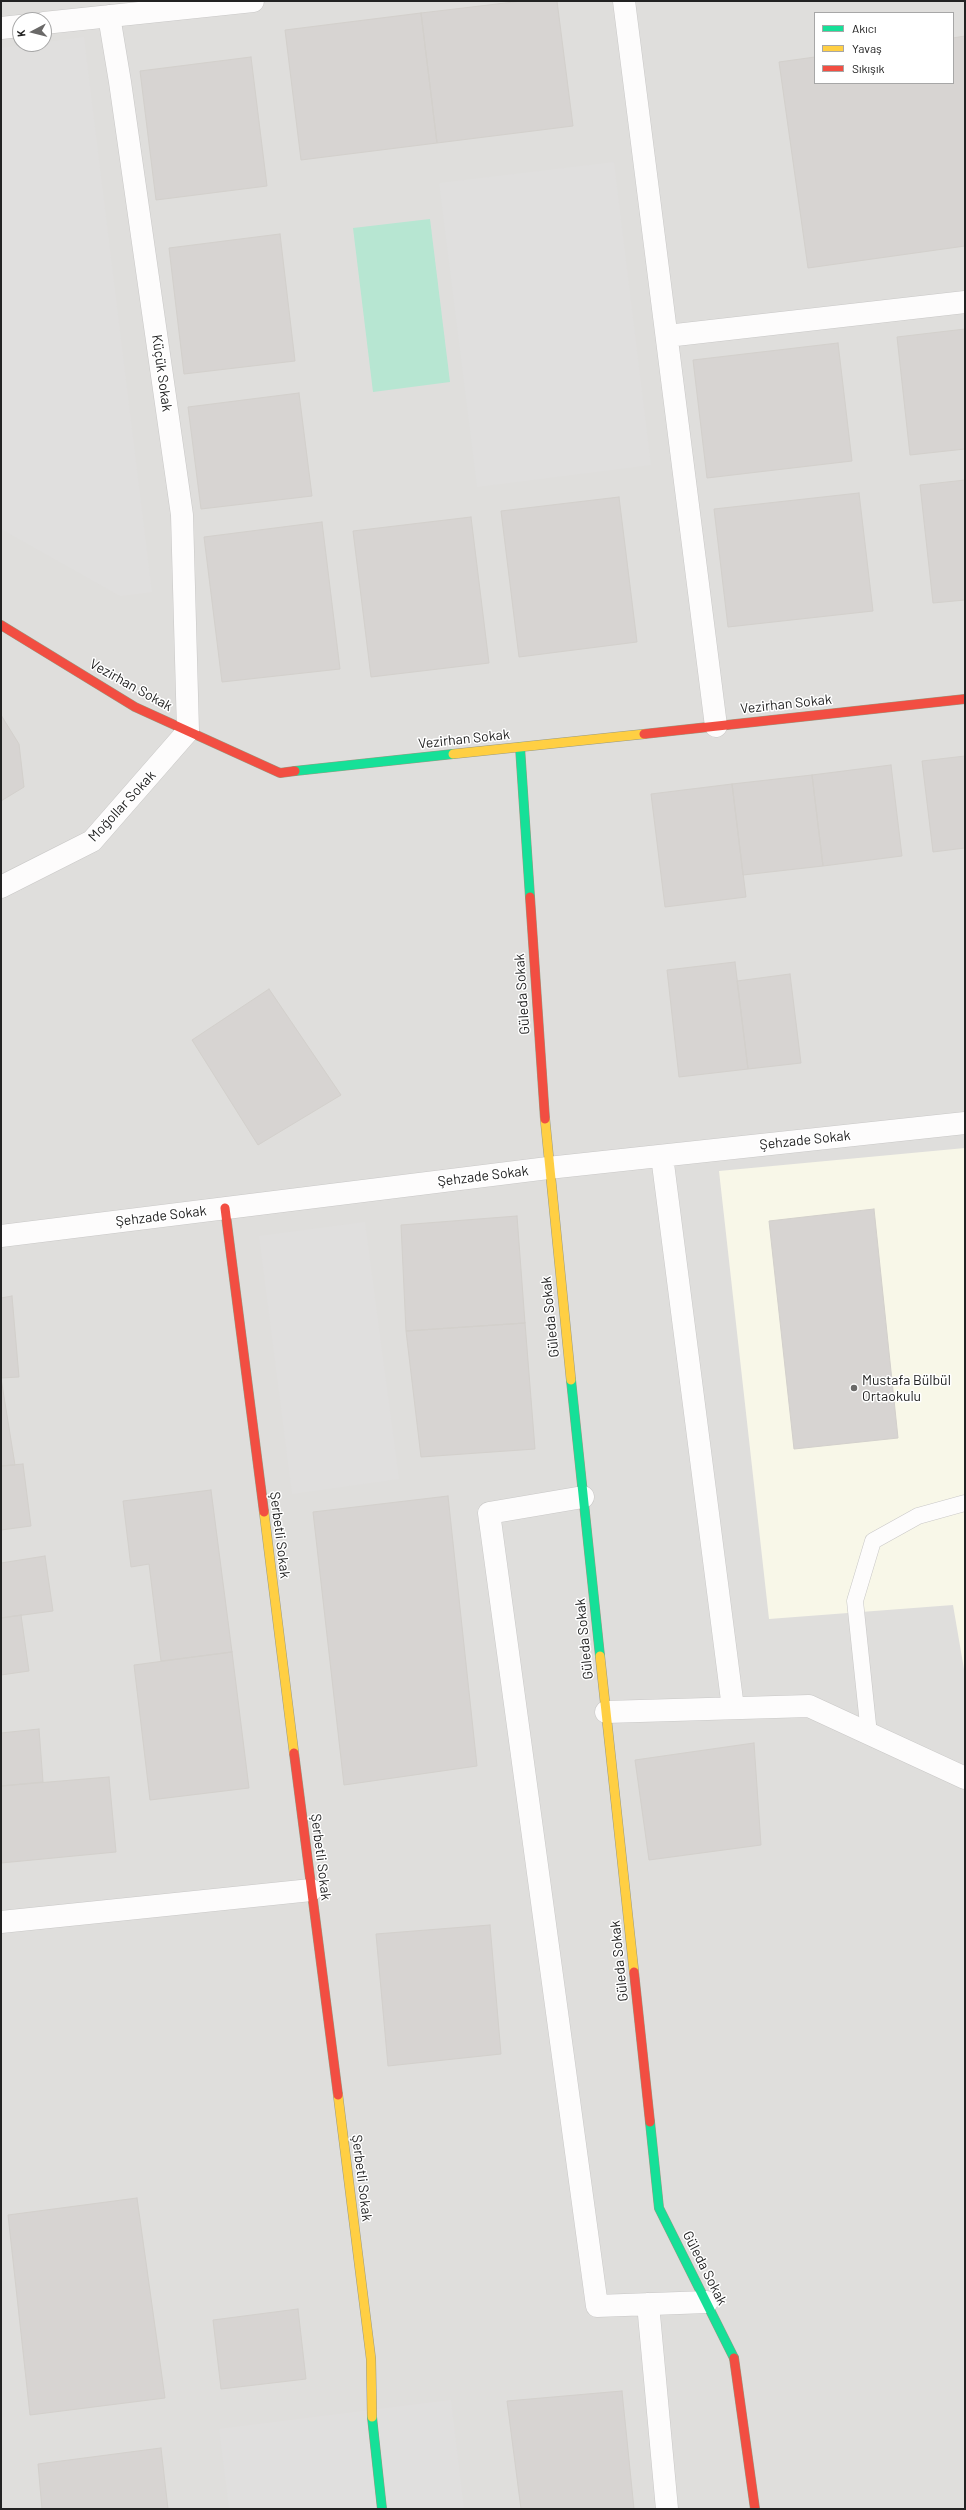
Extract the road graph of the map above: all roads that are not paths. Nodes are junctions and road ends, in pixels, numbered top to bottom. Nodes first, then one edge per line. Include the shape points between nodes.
1 (253, 1) edge
2 (624, 1) edge
3 (109, 16) junction
4 (52, 22) edge
5 (12, 27) edge
6 (1, 28) edge
7 (965, 302) edge
8 (667, 336) junction
9 (1, 625) edge
10 (965, 699) edge
11 (716, 726) junction
12 (188, 731) junction
13 (520, 747) junction
14 (1, 887) edge
15 (965, 1123) edge
16 (662, 1156) junction
17 (548, 1168) junction
18 (225, 1208) junction
19 (1, 1236) edge
20 (583, 1497) junction
21 (965, 1503) edge
22 (733, 1708) junction
23 (606, 1712) junction
24 (869, 1734) junction
25 (965, 1778) edge
26 (311, 1890) junction
27 (1, 1922) edge
28 (707, 2302) junction
29 (648, 2304) junction
30 (382, 2509) edge
31 (667, 2509) edge
32 (755, 2509) edge

1 - 3 street
2 - 8 street
3 - 4 street
3 - 12 street, Küçük Sokak via 182,515
5 - 6 street
7 - 8 street
8 - 11 street
9 - 12 street, Vezirhan Sokak via 135,707
10 - 11 street, Vezirhan Sokak
11 - 13 street, Vezirhan Sokak
12 - 13 street, Vezirhan Sokak via 280,773
12 - 14 street, Moğollar Sokak via 92,841
13 - 17 street, Güleda Sokak
15 - 16 street, Şehzade Sokak
16 - 17 street, Şehzade Sokak
16 - 22 street
17 - 18 street, Şehzade Sokak
17 - 20 street, Güleda Sokak
18 - 19 street, Şehzade Sokak
18 - 26 street, Şerbetli Sokak
20 - 23 street, Güleda Sokak
20 - 29 street via 488,1513 597,2306
21 - 24 lane via 918,1516 873,1541 855,1601
22 - 23 street
22 - 24 street via 809,1706
23 - 28 street, Güleda Sokak via 659,2208
24 - 25 street
26 - 27 street
26 - 30 street, Şerbetli Sokak via 371,2359 371,2410
28 - 29 street
28 - 32 street, Güleda Sokak via 734,2357
29 - 31 street

